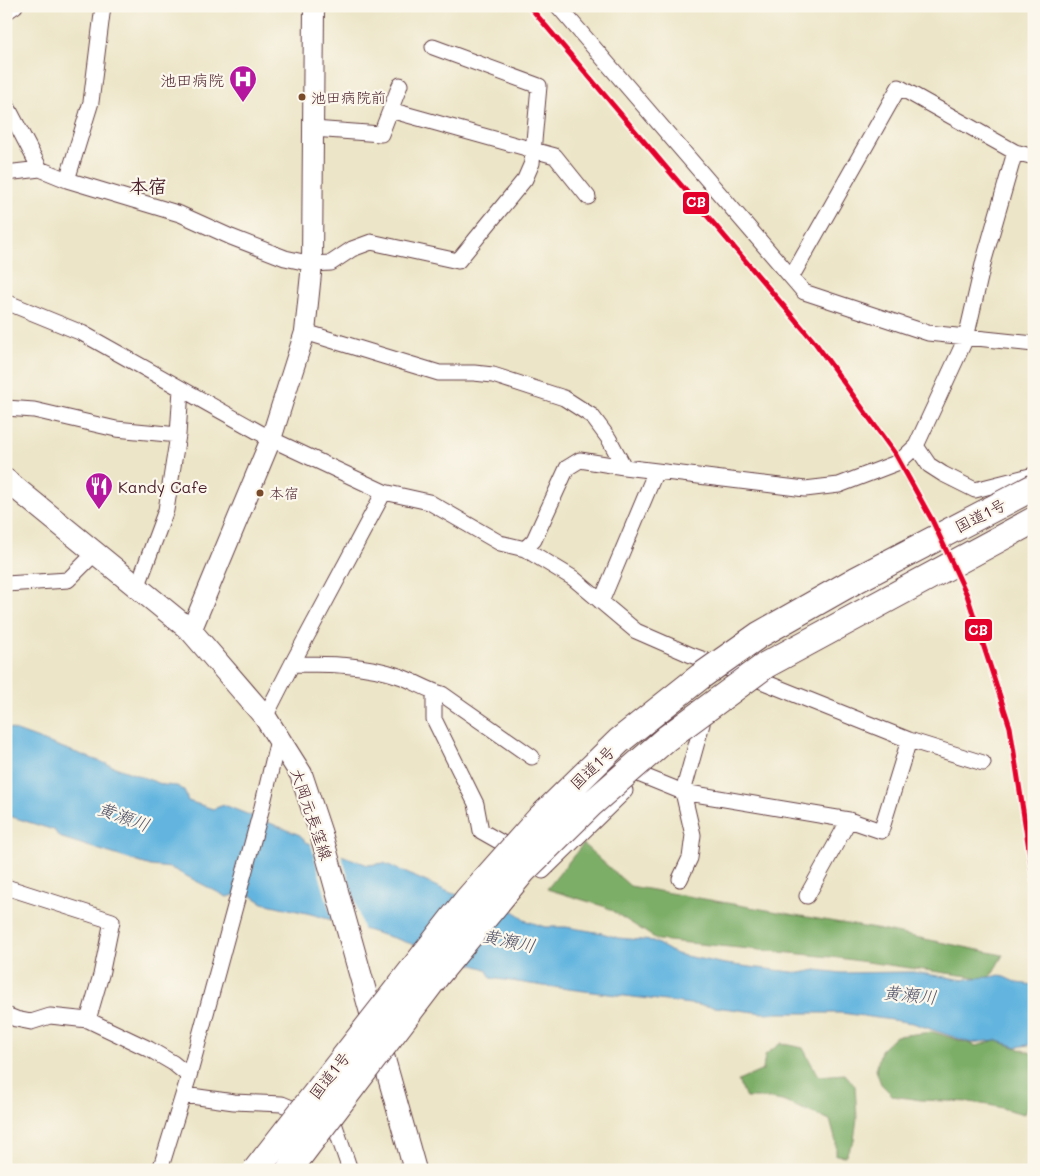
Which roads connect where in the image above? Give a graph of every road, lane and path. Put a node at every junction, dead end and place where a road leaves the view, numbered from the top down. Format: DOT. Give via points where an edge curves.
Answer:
graph roads {
  1 [pos="15,6"];
  2 [pos="103,6"];
  3 [pos="314,6"];
  4 [pos="558,6"];
  5 [pos="6,12"];
  6 [pos="433,47"];
  7 [pos="400,85"];
  8 [pos="6,104"];
  9 [pos="390,110"];
  10 [pos="313,129"];
  11 [pos="534,150"];
  12 [pos="1015,152"];
  13 [pos="1034,157"];
  14 [pos="40,169"];
  15 [pos="6,173"];
  16 [pos="67,180"];
  17 [pos="588,197"];
  18 [pos="312,264"];
  19 [pos="792,276"];
  20 [pos="6,302"];
  21 [pos="305,332"];
  22 [pos="966,338"];
  23 [pos="1034,344"];
  24 [pos="181,389"];
  25 [pos="6,408"];
  26 [pos="178,435"];
  27 [pos="271,439"];
  28 [pos="916,446"];
  29 [pos="624,467"];
  30 [pos="656,471"];
  31 [pos="1034,475"];
  32 [pos="6,480"];
  33 [pos="1034,487"];
  34 [pos="384,492"];
  35 [pos="1034,520"];
  36 [pos="1034,532"];
  37 [pos="525,549"];
  38 [pos="94,554"];
  39 [pos="6,584"];
  40 [pos="137,588"];
  41 [pos="601,602"];
  42 [pos="191,632"];
  43 [pos="292,664"];
  44 [pos="764,682"];
  45 [pos="434,692"];
  46 [pos="265,717"];
  47 [pos="702,724"];
  48 [pos="279,736"];
  49 [pos="909,740"];
  50 [pos="532,757"];
  51 [pos="983,763"];
  52 [pos="641,775"];
  53 [pos="683,792"];
  54 [pos="850,820"];
  55 [pos="680,879"];
  56 [pos="6,887"];
  57 [pos="807,896"];
  58 [pos="6,1015"];
  59 [pos="88,1020"];
  60 [pos="190,1076"];
  61 [pos="184,1095"];
  62 [pos="160,1170"];
  63 [pos="256,1170"];
  64 [pos="289,1170"];
  65 [pos="350,1170"];
  66 [pos="415,1170"];
  1 -- 5 [label="street"];
  2 -- 16 [label="street" via="91,102"];
  3 -- 10 [label="street"];
  4 -- 19 [label="street"];
  6 -- 11 [label="street" via="539,86"];
  7 -- 9 [label="street"];
  8 -- 14 [label="street"];
  9 -- 10 [label="street" via="380,134"];
  9 -- 11 [label="street"];
  10 -- 18 [label="street"];
  11 -- 17 [label="street" via="554,156"];
  11 -- 18 [label="street" via="525,179 458,262 372,242 331,262"];
  12 -- 13 [label="street"];
  12 -- 19 [label="street" via="899,87"];
  12 -- 22 [label="street"];
  14 -- 15 [label="street"];
  14 -- 16 [label="street"];
  16 -- 18 [label="street" via="180,214 285,258"];
  18 -- 21 [label="street"];
  19 -- 22 [label="street" via="804,292 928,333"];
  20 -- 24 [label="street" via="82,332"];
  21 -- 27 [label="street"];
  21 -- 29 [label="street" via="438,374 493,375 564,398 592,416"];
  22 -- 23 [label="street"];
  22 -- 28 [label="street"];
  24 -- 26 [label="street"];
  24 -- 27 [label="street"];
  25 -- 26 [label="street" via="34,410 116,429"];
  26 -- 40 [label="street" via="166,510"];
  27 -- 34 [label="street"];
  27 -- 42 [label="street"];
  28 -- 30 [label="street" via="899,462 874,472 839,485 806,489"];
  28 -- 31 [label="street" via="929,464 976,490"];
  29 -- 30 [label="street"];
  29 -- 37 [label="street" via="580,460 567,468 534,540"];
  30 -- 41 [label="street"];
  32 -- 38 [label="main road, 大岡元長窪線"];
  33 -- 63 [label="highway, 国道1号, bridge" via="758,635 619,741 539,818 467,900"];
  34 -- 37 [label="street" via="429,502 500,543"];
  34 -- 43 [label="street"];
  35 -- 64 [label="highway, 国道1号, bridge" via="766,665 667,738 597,798 523,871 444,966"];
  36 -- 44 [label="street" via="838,636"];
  37 -- 41 [label="street" via="573,578"];
  38 -- 39 [label="street" via="68,580"];
  38 -- 40 [label="main road, 大岡元長窪線"];
  40 -- 42 [label="main road, 大岡元長窪線"];
  41 -- 44 [label="street" via="636,631"];
  42 -- 46 [label="main road, 大岡元長窪線"];
  43 -- 45 [label="street" via="375,669 398,675"];
  43 -- 46 [label="street"];
  44 -- 47 [label="street"];
  44 -- 49 [label="street"];
  45 -- 50 [label="street" via="442,694"];
  45 -- 52 [label="street" via="434,719 476,804 480,831 518,852 543,872"];
  46 -- 48 [label="main road, 大岡元長窪線"];
  47 -- 52 [label="street"];
  47 -- 53 [label="street"];
  48 -- 60 [label="street"];
  48 -- 66 [label="main road, 大岡元長窪線" via="302,774 322,834"];
  49 -- 51 [label="street"];
  49 -- 54 [label="street" via="881,831"];
  52 -- 53 [label="street"];
  53 -- 54 [label="street"];
  53 -- 55 [label="street" via="694,835 690,858"];
  54 -- 57 [label="street"];
  56 -- 59 [label="street" via="112,921"];
  58 -- 59 [label="street" via="32,1022 50,1016"];
  59 -- 60 [label="street" via="173,1062"];
  60 -- 61 [label="street"];
  61 -- 62 [label="street"];
  61 -- 65 [label="street" via="282,1104 335,1126"];
}
